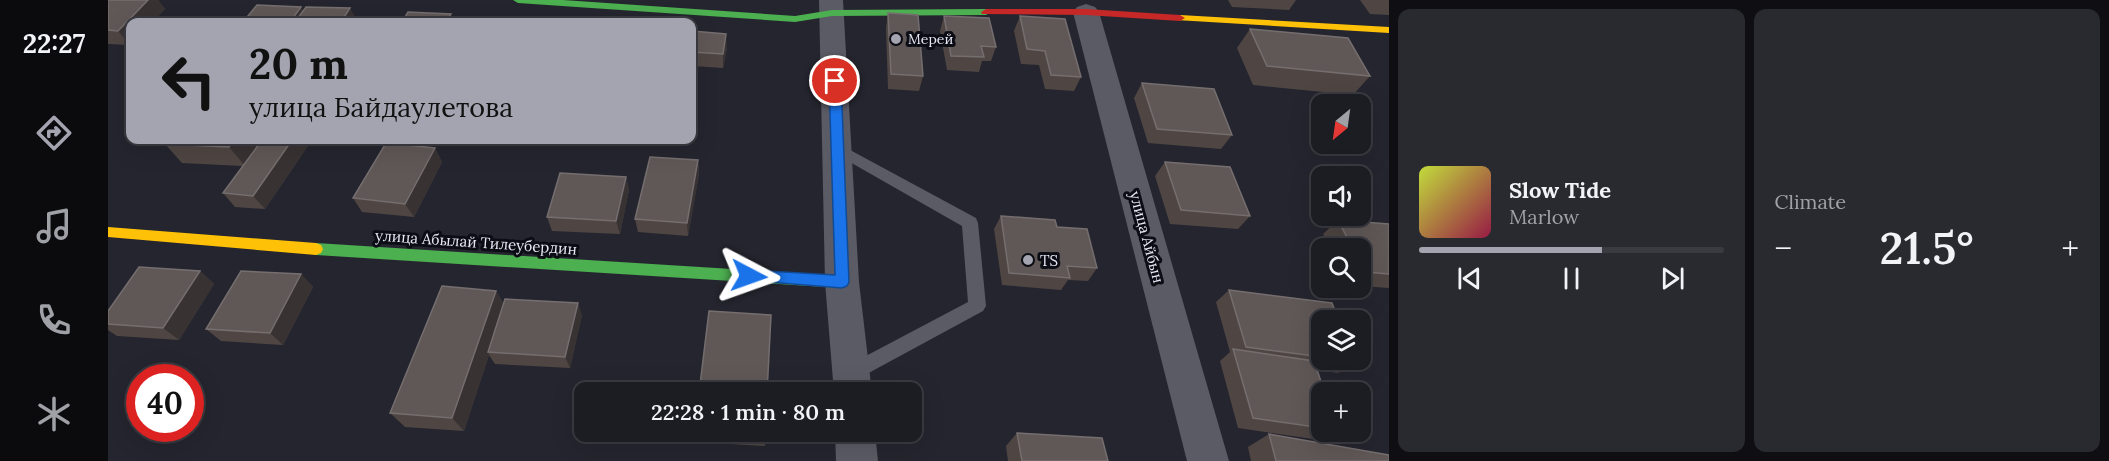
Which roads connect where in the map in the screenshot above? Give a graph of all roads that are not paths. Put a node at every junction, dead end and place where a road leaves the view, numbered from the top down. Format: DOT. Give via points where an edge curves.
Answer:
graph roads {
  1 [pos="518,0"];
  2 [pos="831,7"];
  3 [pos="1086,12"];
  4 [pos="1386,34"];
  5 [pos="839,149"];
  6 [pos="108,232"];
  7 [pos="842,282"];
  8 [pos="852,382"];
  9 [pos="854,382"];
  10 [pos="856,442"];
  11 [pos="857,461"];
  12 [pos="1208,461"];
  1 -- 2 [label="street" via="795,19"];
  2 -- 3 [label="street"];
  2 -- 5 [label="street"];
  3 -- 4 [label="street"];
  3 -- 12 [label="street, улица Айбын"];
  5 -- 7 [label="street"];
  5 -- 9 [label="lane" via="970,223 977,306"];
  6 -- 7 [label="street, улица Абылай Тилеубердин"];
  7 -- 8 [label="street"];
  10 -- 11 [label="street"];
}
